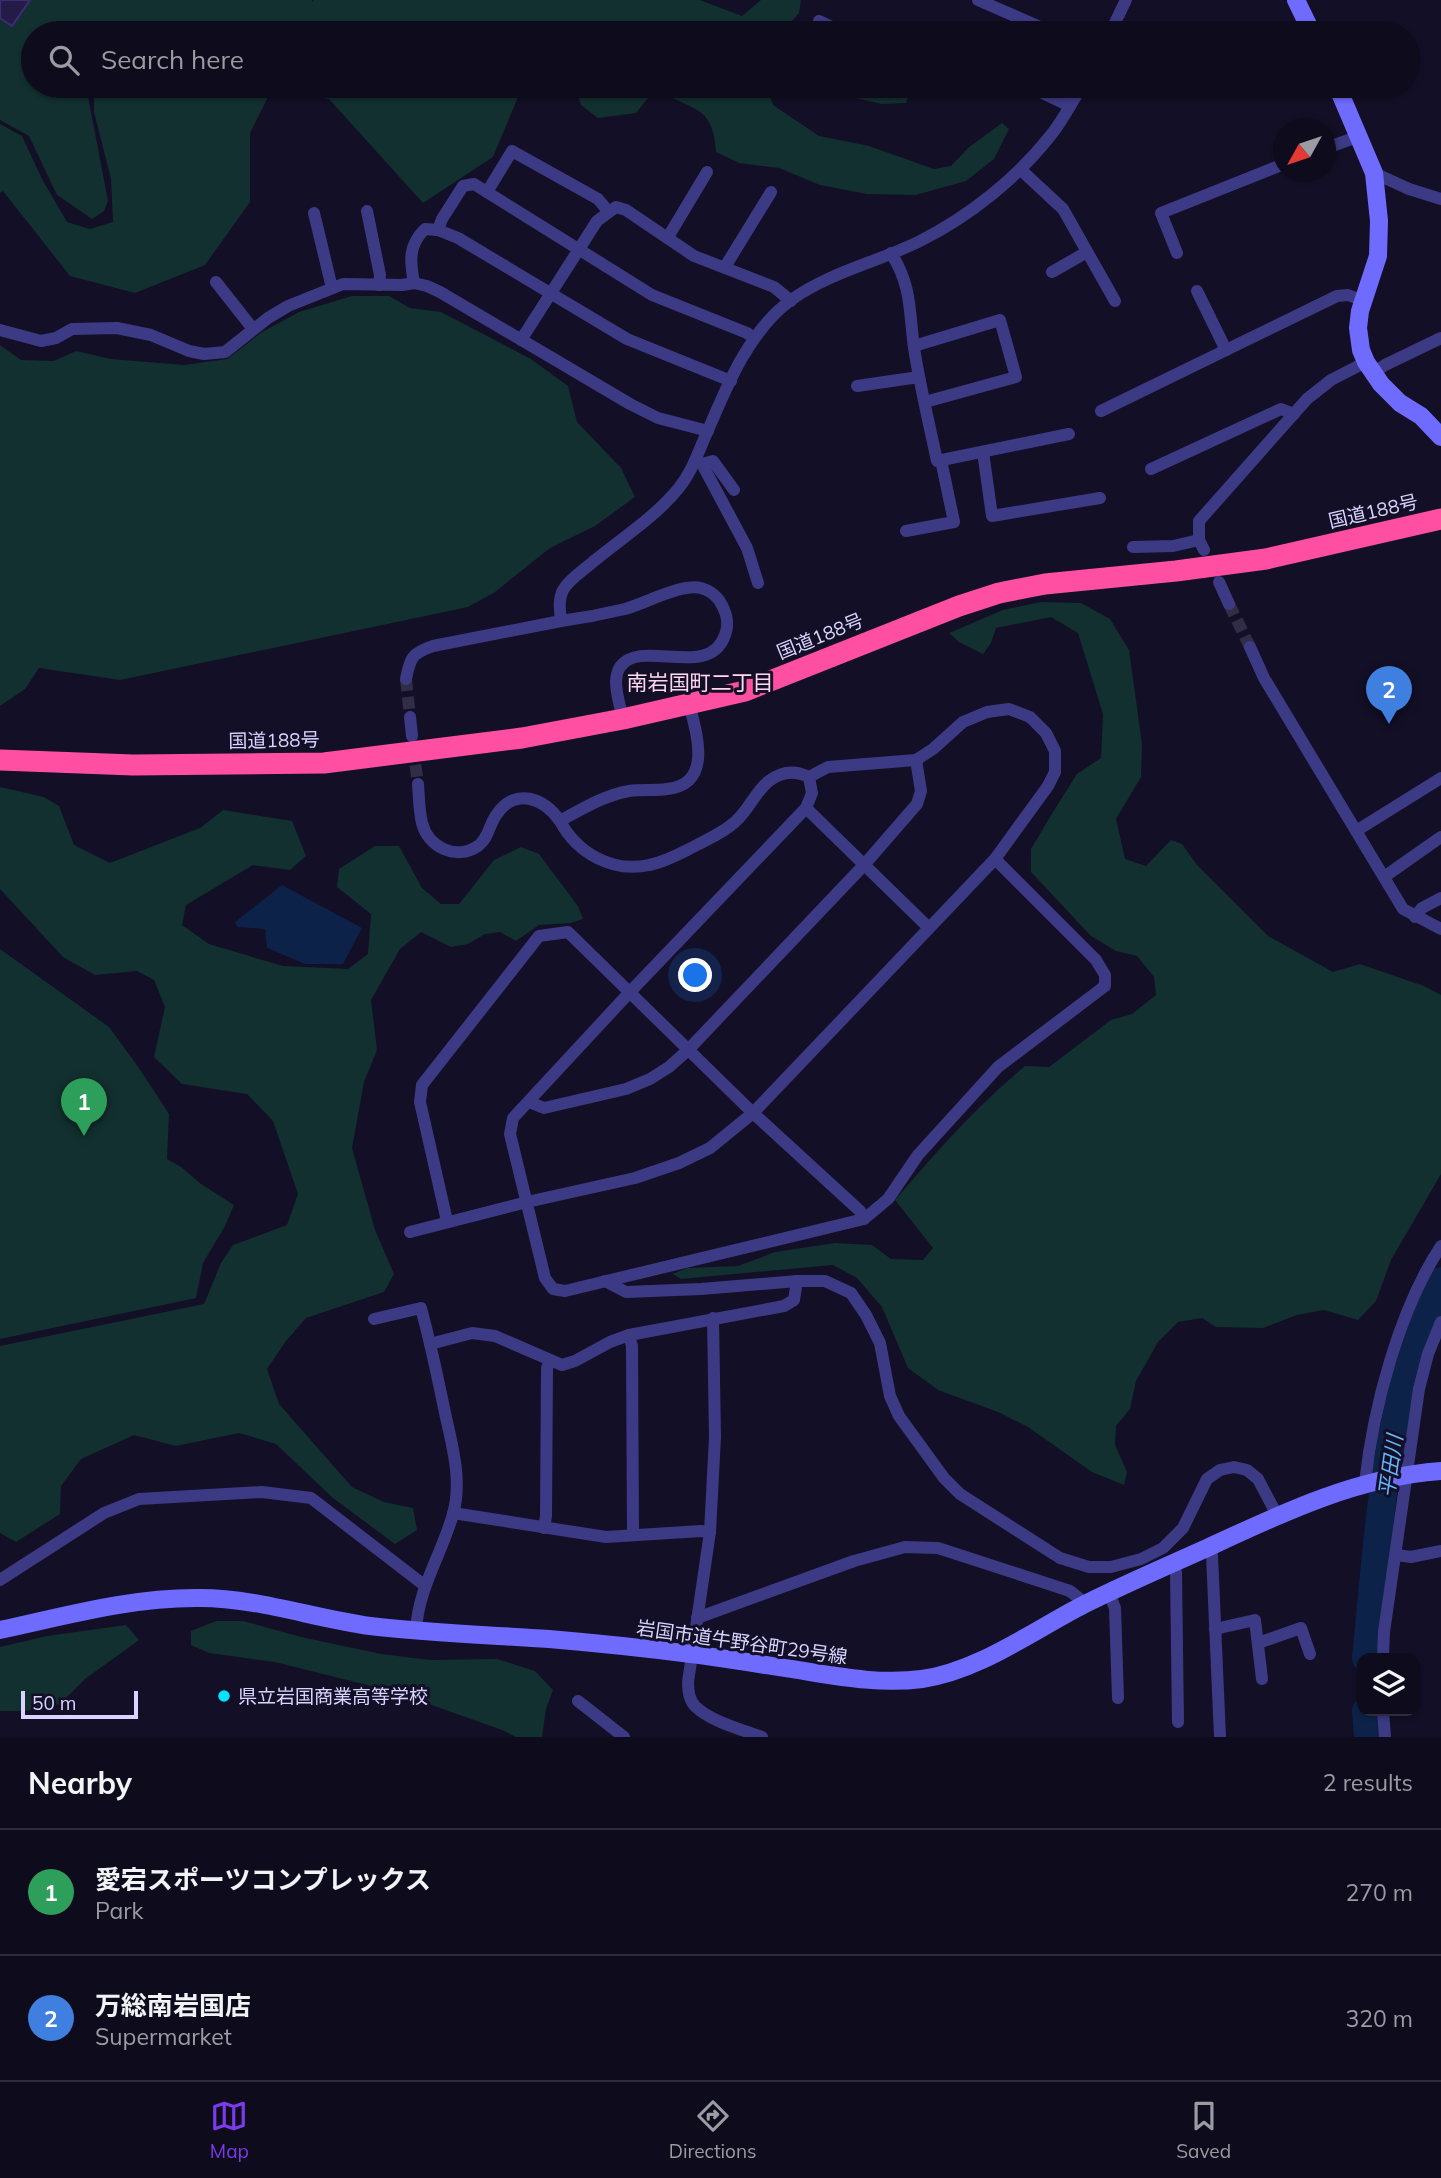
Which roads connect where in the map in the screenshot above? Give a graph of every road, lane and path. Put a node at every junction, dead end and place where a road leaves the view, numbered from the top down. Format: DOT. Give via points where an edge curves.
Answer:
graph roads {
  1 [pos="978,0"];
  2 [pos="1126,0"];
  3 [pos="1296,0"];
  4 [pos="1026,21"];
  5 [pos="1116,21"];
  6 [pos="1306,21"];
  7 [pos="1053,98"];
  8 [pos="1075,98"];
  9 [pos="1343,98"];
  10 [pos="1070,106"];
  11 [pos="1360,136"];
  12 [pos="1336,144"];
  13 [pos="1273,168"];
  14 [pos="1021,170"];
  15 [pos="707,172"];
  16 [pos="1374,173"];
  17 [pos="486,192"];
  18 [pos="771,192"];
  19 [pos="1441,199"];
  20 [pos="367,211"];
  21 [pos="608,211"];
  22 [pos="314,213"];
  23 [pos="438,230"];
  24 [pos="668,237"];
  25 [pos="578,249"];
  26 [pos="1087,252"];
  27 [pos="891,253"];
  28 [pos="1177,253"];
  29 [pos="726,268"];
  30 [pos="1052,272"];
  31 [pos="216,282"];
  32 [pos="414,283"];
  33 [pos="379,285"];
  34 [pos="332,288"];
  35 [pos="1197,291"];
  36 [pos="551,293"];
  37 [pos="791,301"];
  38 [pos="1115,301"];
  39 [pos="1364,302"];
  40 [pos="253,329"];
  41 [pos="0,330"];
  42 [pos="754,338"];
  43 [pos="1441,338"];
  44 [pos="521,340"];
  45 [pos="914,346"];
  46 [pos="1226,350"];
  47 [pos="1370,368"];
  48 [pos="919,377"];
  49 [pos="731,381"];
  50 [pos="857,386"];
  51 [pos="925,402"];
  52 [pos="1101,411"];
  53 [pos="1294,414"];
  54 [pos="708,431"];
  55 [pos="1069,434"];
  56 [pos="1441,437"];
  57 [pos="983,452"];
  58 [pos="941,460"];
  59 [pos="699,462"];
  60 [pos="1151,469"];
  61 [pos="734,490"];
  62 [pos="1100,498"];
  63 [pos="1441,519"];
  64 [pos="906,531"];
  65 [pos="1133,547"];
  66 [pos="1219,582"];
  67 [pos="758,583"];
  68 [pos="1229,604"];
  69 [pos="562,621"];
  70 [pos="1250,647"];
  71 [pos="406,679"];
  72 [pos="689,705"];
  73 [pos="410,717"];
  74 [pos="623,719"];
  75 [pos="412,736"];
  76 [pos="0,760"];
  77 [pos="916,760"];
  78 [pos="809,777"];
  79 [pos="1441,778"];
  80 [pos="418,785"];
  81 [pos="806,808"];
  82 [pos="560,821"];
  83 [pos="1356,831"];
  84 [pos="1441,837"];
  85 [pos="995,859"];
  86 [pos="864,865"];
  87 [pos="1384,877"];
  88 [pos="1441,898"];
  89 [pos="1415,917"];
  90 [pos="929,928"];
  91 [pos="1441,929"];
  92 [pos="629,993"];
  93 [pos="688,1050"];
  94 [pos="528,1102"];
  95 [pos="753,1113"];
  96 [pos="527,1202"];
  97 [pos="864,1219"];
  98 [pos="447,1222"];
  99 [pos="410,1232"];
  100 [pos="1441,1247"];
  101 [pos="605,1281"];
  102 [pos="797,1281"];
  103 [pos="713,1318"];
  104 [pos="374,1320"];
  105 [pos="1441,1322"];
  106 [pos="629,1335"];
  107 [pos="430,1344"];
  108 [pos="550,1361"];
  109 [pos="1441,1471"];
  110 [pos="1404,1475"];
  111 [pos="1367,1483"];
  112 [pos="453,1513"];
  113 [pos="1277,1515"];
  114 [pos="544,1528"];
  115 [pos="710,1532"];
  116 [pos="633,1534"];
  117 [pos="1209,1547"];
  118 [pos="1441,1552"];
  119 [pos="1397,1556"];
  120 [pos="1173,1564"];
  121 [pos="0,1580"];
  122 [pos="424,1585"];
  123 [pos="1109,1593"];
  124 [pos="1086,1604"];
  125 [pos="697,1618"];
  126 [pos="1215,1629"];
  127 [pos="0,1630"];
  128 [pos="416,1631"];
  129 [pos="1258,1643"];
  130 [pos="1383,1653"];
  131 [pos="691,1654"];
  132 [pos="1310,1654"];
  133 [pos="1262,1679"];
  134 [pos="1118,1698"];
  135 [pos="578,1701"];
  136 [pos="1383,1716"];
  137 [pos="1178,1722"];
  138 [pos="624,1737"];
  139 [pos="761,1737"];
  140 [pos="1220,1737"];
  141 [pos="1385,1737"];
  1 -- 4 [label="street"];
  2 -- 5 [label="street"];
  3 -- 6 [label="street"];
  7 -- 10 [label="street"];
  8 -- 10 [label="street"];
  9 -- 11 [label="street"];
  10 -- 14 [label="street"];
  11 -- 12 [label="street"];
  11 -- 16 [label="street"];
  13 -- 28 [label="street" via="1161,213"];
  14 -- 26 [label="street" via="1063,209"];
  14 -- 27 [label="street" via="953,221"];
  15 -- 24 [label="street"];
  16 -- 19 [label="street"];
  16 -- 39 [label="street" via="1378,256"];
  17 -- 21 [label="street" via="512,151 598,199"];
  17 -- 23 [label="street" via="474,184 463,186"];
  17 -- 25 [label="street"];
  18 -- 29 [label="street"];
  20 -- 33 [label="street"];
  21 -- 24 [label="street" via="626,210"];
  21 -- 25 [label="street"];
  22 -- 34 [label="street"];
  23 -- 32 [label="street" via="425,229 411,249"];
  23 -- 36 [label="street"];
  24 -- 29 [label="street" via="694,256"];
  25 -- 36 [label="street"];
  25 -- 42 [label="street" via="652,295"];
  26 -- 30 [label="street"];
  26 -- 38 [label="street"];
  27 -- 37 [label="street" via="836,275"];
  27 -- 45 [label="street" via="911,300"];
  29 -- 37 [label="street" via="774,287"];
  31 -- 40 [label="street"];
  32 -- 33 [label="street"];
  32 -- 44 [label="street" via="440,292"];
  33 -- 34 [label="street"];
  34 -- 40 [label="street" via="288,306"];
  35 -- 46 [label="street"];
  36 -- 44 [label="street"];
  36 -- 49 [label="street" via="626,339"];
  37 -- 42 [label="street"];
  39 -- 46 [label="street" via="1337,296"];
  39 -- 47 [label="street" via="1358,328"];
  40 -- 41 [label="street" via="225,352 204,354 117,328 72,329 40,341"];
  42 -- 49 [label="street"];
  43 -- 47 [label="street"];
  44 -- 54 [label="street" via="629,404 658,418"];
  45 -- 48 [label="street"];
  45 -- 51 [label="street" via="1000,320 1016,377"];
  46 -- 52 [label="street"];
  47 -- 53 [label="street" via="1331,380"];
  47 -- 56 [label="street" via="1381,384"];
  48 -- 50 [label="street"];
  48 -- 51 [label="street"];
  49 -- 54 [label="street"];
  51 -- 58 [label="street" via="937,461"];
  53 -- 60 [label="street" via="1281,409"];
  53 -- 65 [label="street" via="1199,522 1202,545"];
  54 -- 59 [label="street"];
  55 -- 57 [label="street"];
  57 -- 58 [label="street"];
  57 -- 62 [label="street" via="992,516"];
  58 -- 64 [label="street" via="954,522"];
  59 -- 61 [label="street" via="713,461"];
  59 -- 67 [label="street" via="747,548"];
  59 -- 69 [label="street" via="672,496 575,577 559,603"];
  63 -- 72 [label="highway, 国道188号" via="1266,559 999,593 745,691"];
  66 -- 68 [label="street"];
  69 -- 71 [label="street" via="433,646 417,652"];
  69 -- 74 [label="street" via="701,588 716,596 726,612 727,627 718,648 694,658 639,656 619,668 616,677"];
  70 -- 83 [label="street"];
  72 -- 74 [label="highway, 国道188号"];
  72 -- 82 [label="street" via="700,759 683,785 609,796"];
  73 -- 75 [label="street"];
  74 -- 76 [label="highway, 国道188号" via="522,738 324,762 133,765"];
  77 -- 78 [label="street" via="828,767"];
  77 -- 85 [label="street" via="963,722 987,712 1009,709 1030,717 1046,733 1055,751 1055,772"];
  77 -- 86 [label="street" via="921,791 917,804"];
  78 -- 81 [label="street" via="812,793"];
  78 -- 82 [label="street" via="797,771 769,781 736,822 719,834 648,866 606,863 576,843"];
  79 -- 83 [label="street"];
  80 -- 82 [label="street" via="427,835 452,853 479,846 497,813 512,800 541,801"];
  81 -- 86 [label="street"];
  81 -- 92 [label="street"];
  83 -- 87 [label="street"];
  84 -- 87 [label="street"];
  85 -- 90 [label="street"];
  85 -- 97 [label="street" via="1096,960 1105,975 1105,986 998,1067 918,1155 888,1199"];
  86 -- 90 [label="street"];
  86 -- 93 [label="street"];
  87 -- 89 [label="street" via="1403,909"];
  88 -- 89 [label="street"];
  89 -- 91 [label="street"];
  90 -- 95 [label="street"];
  92 -- 93 [label="street"];
  92 -- 94 [label="street"];
  92 -- 98 [label="street" via="568,932 539,936 422,1085 420,1102"];
  93 -- 94 [label="street" via="650,1079 626,1089 544,1108"];
  93 -- 95 [label="street"];
  94 -- 96 [label="street" via="513,1118 510,1134"];
  95 -- 96 [label="street" via="710,1148 679,1163 635,1178"];
  95 -- 97 [label="street"];
  96 -- 98 [label="street"];
  96 -- 101 [label="street" via="545,1278 553,1289 565,1291"];
  97 -- 101 [label="street"];
  98 -- 99 [label="street"];
  100 -- 111 [label="street" via="1399,1335 1369,1454"];
  101 -- 102 [label="street" via="626,1292"];
  102 -- 103 [label="street" via="794,1300 784,1306"];
  102 -- 113 [label="street" via="825,1281 851,1293 880,1343 890,1396 899,1416 944,1478 960,1494 1060,1558 1089,1567 1111,1567 1152,1554 1184,1528 1207,1479 1234,1467 1258,1479"];
  103 -- 106 [label="street"];
  103 -- 115 [label="street" via="715,1437"];
  104 -- 107 [label="street" via="421,1308"];
  105 -- 110 [label="street" via="1419,1389"];
  106 -- 108 [label="street" via="575,1361 562,1365"];
  106 -- 116 [label="street"];
  107 -- 108 [label="street" via="472,1334 495,1336"];
  107 -- 112 [label="street" via="456,1463"];
  108 -- 114 [label="street"];
  109 -- 110 [label="street, 岩国市道牛野谷町29号線"];
  110 -- 111 [label="street, 岩国市道牛野谷町29号線"];
  110 -- 119 [label="street"];
  111 -- 113 [label="street, 岩国市道牛野谷町29号線"];
  112 -- 114 [label="street"];
  112 -- 122 [label="street"];
  113 -- 117 [label="street, 岩国市道牛野谷町29号線"];
  114 -- 116 [label="street" via="606,1537"];
  115 -- 116 [label="street"];
  115 -- 125 [label="street"];
  117 -- 120 [label="street, 岩国市道牛野谷町29号線"];
  117 -- 126 [label="street"];
  118 -- 119 [label="street"];
  119 -- 130 [label="street"];
  120 -- 123 [label="street, 岩国市道牛野谷町29号線"];
  120 -- 137 [label="street"];
  121 -- 122 [label="street" via="104,1513 139,1499 262,1492 311,1498"];
  122 -- 128 [label="street"];
  123 -- 124 [label="street, 岩国市道牛野谷町29号線"];
  123 -- 134 [label="street" via="1115,1608"];
  124 -- 125 [label="street" via="1070,1591 938,1548 905,1547"];
  124 -- 131 [label="street, 岩国市道牛野谷町29号線" via="979,1660 924,1679 852,1678"];
  125 -- 131 [label="street"];
  126 -- 129 [label="street" via="1255,1620"];
  126 -- 140 [label="street"];
  127 -- 128 [label="street, 岩国市道牛野谷町29号線" via="141,1601 199,1598 246,1601"];
  128 -- 131 [label="street, 岩国市道牛野谷町29号線"];
  129 -- 132 [label="street" via="1301,1628"];
  129 -- 133 [label="street"];
  131 -- 139 [label="street" via="688,1682 695,1707"];
  135 -- 138 [label="street"];
  136 -- 141 [label="street"];
}
